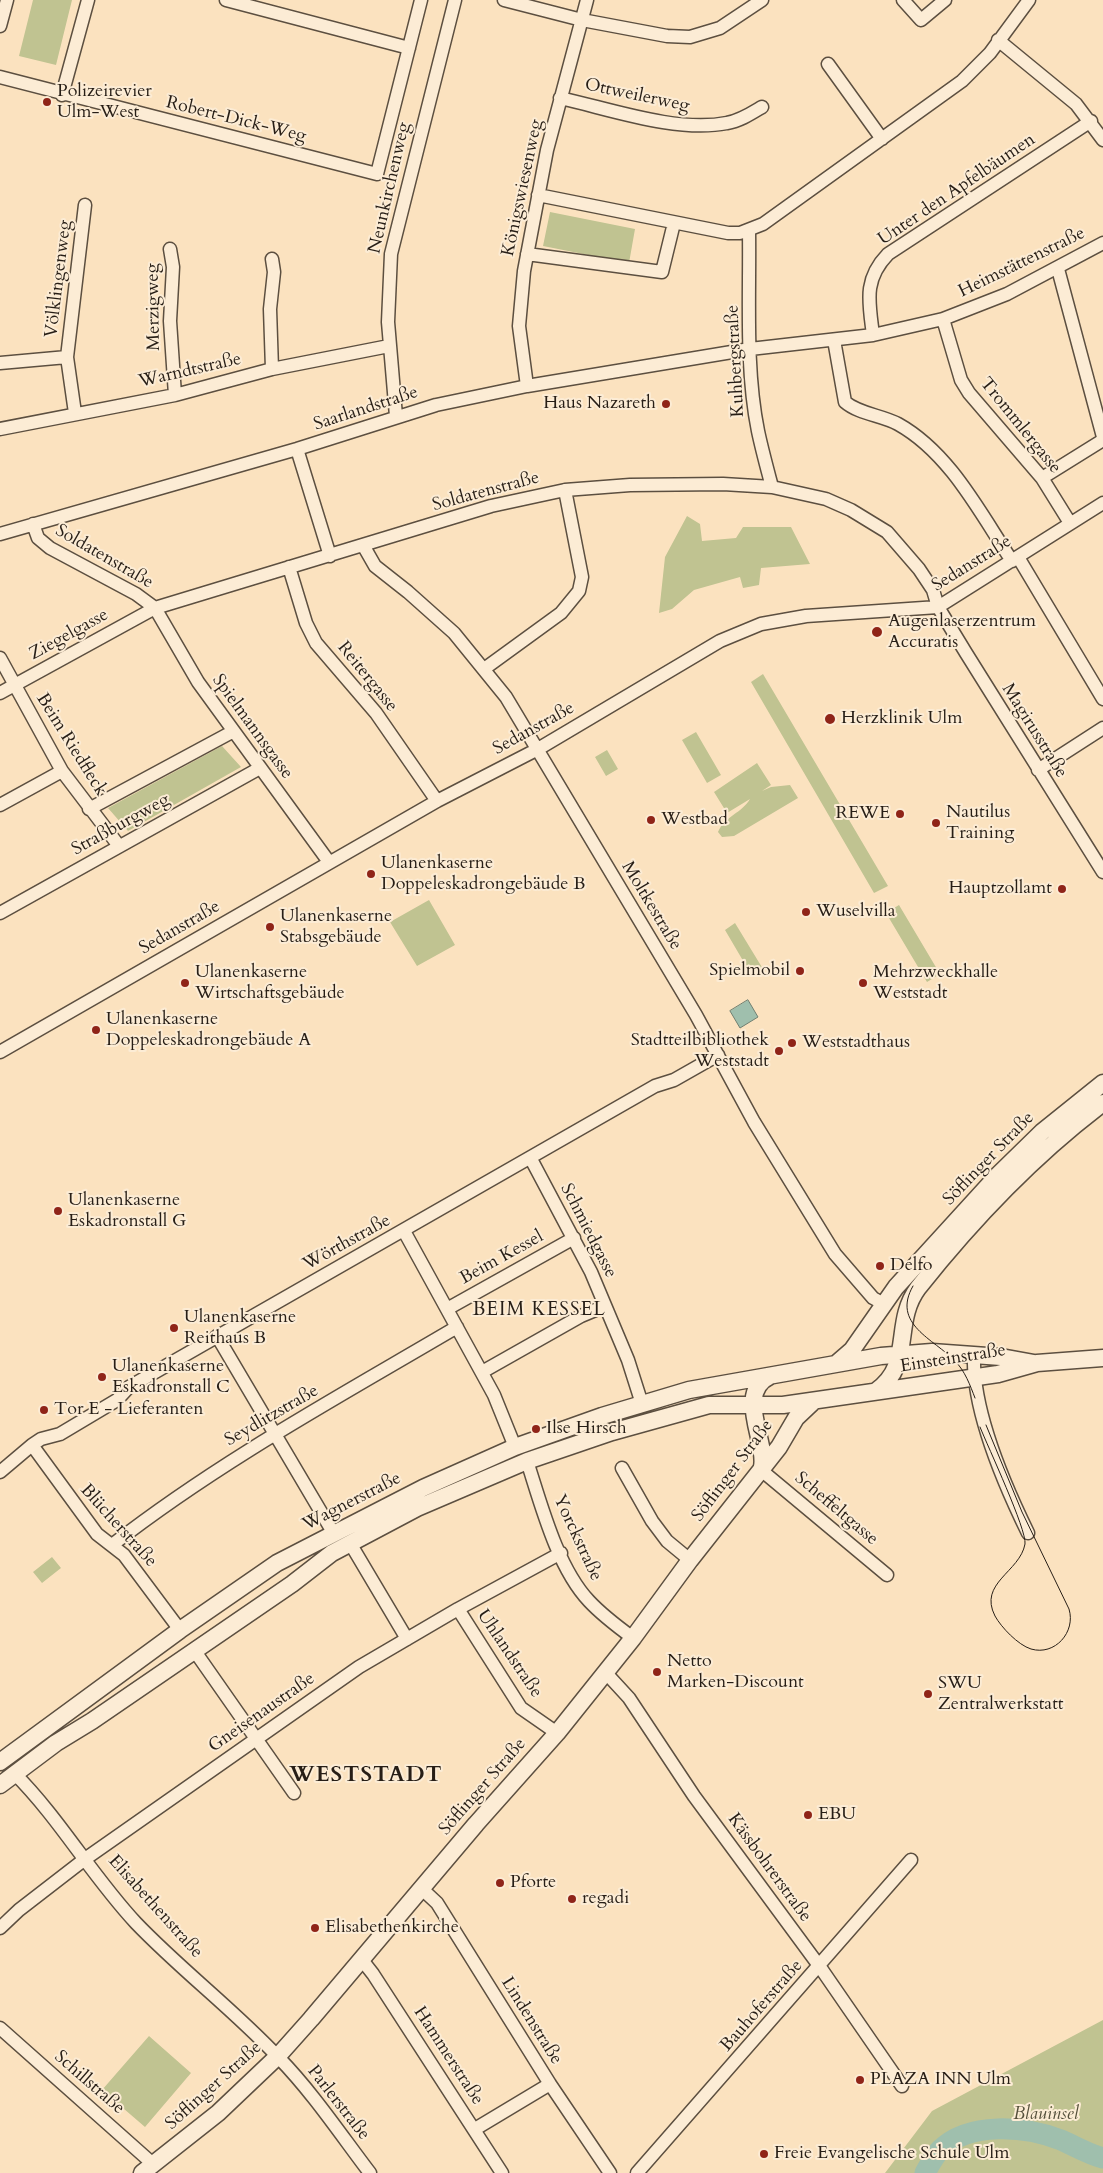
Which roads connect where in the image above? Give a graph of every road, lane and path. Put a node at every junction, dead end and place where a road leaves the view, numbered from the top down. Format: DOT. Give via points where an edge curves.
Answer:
graph roads {
  1 [pos="7,0"];
  2 [pos="88,0"];
  3 [pos="226,0"];
  4 [pos="421,0"];
  5 [pos="455,0"];
  6 [pos="504,0"];
  7 [pos="587,0"];
  8 [pos="762,0"];
  9 [pos="903,0"];
  10 [pos="945,0"];
  11 [pos="1030,0"];
  12 [pos="582,20"];
  13 [pos="0,26"];
  14 [pos="998,40"];
  15 [pos="409,48"];
  16 [pos="828,64"];
  17 [pos="0,77"];
  18 [pos="62,94"];
  19 [pos="560,98"];
  20 [pos="762,107"];
  21 [pos="1091,121"];
  22 [pos="882,139"];
  23 [pos="1103,140"];
  24 [pos="538,195"];
  25 [pos="85,205"];
  26 [pos="674,223"];
  27 [pos="749,231"];
  28 [pos="1103,243"];
  29 [pos="170,249"];
  30 [pos="526,254"];
  31 [pos="272,259"];
  32 [pos="1058,269"];
  33 [pos="942,319"];
  34 [pos="873,335"];
  35 [pos="834,340"];
  36 [pos="389,346"];
  37 [pos="750,349"];
  38 [pos="67,357"];
  39 [pos="0,363"];
  40 [pos="272,370"];
  41 [pos="527,386"];
  42 [pos="174,395"];
  43 [pos="75,413"];
  44 [pos="396,416"];
  45 [pos="0,429"];
  46 [pos="1103,438"];
  47 [pos="297,449"];
  48 [pos="1042,478"];
  49 [pos="772,487"];
  50 [pos="566,490"];
  51 [pos="1103,503"];
  52 [pos="1070,523"];
  53 [pos="33,524"];
  54 [pos="0,534"];
  55 [pos="364,545"];
  56 [pos="330,556"];
  57 [pos="1015,559"];
  58 [pos="289,567"];
  59 [pos="938,607"];
  60 [pos="155,608"];
  61 [pos="0,658"];
  62 [pos="484,669"];
  63 [pos="14,685"];
  64 [pos="0,693"];
  65 [pos="1103,699"];
  66 [pos="1103,728"];
  67 [pos="232,732"];
  68 [pos="538,749"];
  69 [pos="260,768"];
  70 [pos="62,770"];
  71 [pos="1038,770"];
  72 [pos="436,801"];
  73 [pos="0,805"];
  74 [pos="89,809"];
  75 [pos="119,846"];
  76 [pos="329,862"];
  77 [pos="1103,872"];
  78 [pos="0,913"];
  79 [pos="0,1052"];
  80 [pos="718,1055"];
  81 [pos="1103,1082"];
  82 [pos="1103,1103"];
  83 [pos="531,1159"];
  84 [pos="404,1231"];
  85 [pos="574,1238"];
  86 [pos="884,1304"];
  87 [pos="605,1306"];
  88 [pos="447,1309"];
  89 [pos="903,1324"];
  90 [pos="457,1328"];
  91 [pos="217,1336"];
  92 [pos="901,1353"];
  93 [pos="974,1355"];
  94 [pos="1103,1358"];
  95 [pos="1037,1363"];
  96 [pos="835,1364"];
  97 [pos="482,1372"];
  98 [pos="770,1376"];
  99 [pos="975,1377"];
  100 [pos="876,1391"];
  101 [pos="820,1399"];
  102 [pos="642,1404"];
  103 [pos="754,1405"];
  104 [pos="276,1434"];
  105 [pos="32,1445"];
  106 [pos="515,1447"];
  107 [pos="527,1461"];
  108 [pos="622,1468"];
  109 [pos="761,1470"];
  110 [pos="0,1472"];
  111 [pos="1028,1533"];
  112 [pos="334,1534"];
  113 [pos="350,1543"];
  114 [pos="112,1545"];
  115 [pos="561,1553"];
  116 [pos="690,1560"];
  117 [pos="887,1575"];
  118 [pos="458,1609"];
  119 [pos="180,1630"];
  120 [pos="633,1638"];
  121 [pos="408,1639"];
  122 [pos="194,1650"];
  123 [pos="606,1673"];
  124 [pos="557,1733"];
  125 [pos="256,1739"];
  126 [pos="0,1762"];
  127 [pos="14,1774"];
  128 [pos="0,1785"];
  129 [pos="294,1792"];
  130 [pos="85,1859"];
  131 [pos="911,1860"];
  132 [pos="422,1889"];
  133 [pos="0,1928"];
  134 [pos="362,1960"];
  135 [pos="820,1967"];
  136 [pos="0,2028"];
  137 [pos="278,2056"];
  138 [pos="550,2084"];
  139 [pos="902,2086"];
  140 [pos="475,2129"];
  141 [pos="154,2167"];
  142 [pos="370,2173"];
  143 [pos="502,2173"];
  144 [pos="610,2173"];
  145 [pos="637,2173"];
  1 -- 13 [label="street"];
  2 -- 18 [label="street"];
  3 -- 15 [label="street"];
  4 -- 15 [label="street"];
  5 -- 36 [label="street, Neunkirchenweg" via="394,232 389,276"];
  6 -- 12 [label="street"];
  7 -- 12 [label="street, Königswiesenweg"];
  8 -- 12 [label="street" via="720,28 690,37"];
  9 -- 10 [label="street" via="920,20"];
  11 -- 14 [label="street"];
  12 -- 19 [label="street, Königswiesenweg"];
  14 -- 21 [label="street" via="1070,99"];
  14 -- 22 [label="street" via="967,76"];
  15 -- 18 [label="street, Robert-Dick-Weg" via="377,174"];
  16 -- 22 [label="street"];
  17 -- 18 [label="street, Robert-Dick-Weg"];
  19 -- 20 [label="street, Ottweilerweg" via="677,125 729,123"];
  19 -- 24 [label="street, Königswiesenweg"];
  21 -- 23 [label="street"];
  21 -- 34 [label="street, Unter den Apfelbäumen" via="888,254 878,265 870,287"];
  22 -- 27 [label="street"];
  24 -- 26 [label="street"];
  24 -- 30 [label="street, Königswiesenweg"];
  25 -- 38 [label="street, Völklingenweg"];
  26 -- 27 [label="street" via="728,233"];
  26 -- 30 [label="street" via="662,272"];
  27 -- 37 [label="street, Kuhbergstraße"];
  28 -- 32 [label="street, Heimstättenstraße"];
  29 -- 42 [label="street, Merzigweg" via="173,267 170,321"];
  30 -- 41 [label="street, Königswiesenweg" via="519,326"];
  31 -- 40 [label="street"];
  32 -- 33 [label="street, Heimstättenstraße" via="1007,294"];
  32 -- 46 [label="street"];
  33 -- 34 [label="street, Heimstättenstraße"];
  33 -- 48 [label="street, Trommlergasse" via="961,380 977,404"];
  34 -- 35 [label="street, Heimstättenstraße"];
  35 -- 37 [label="street, Heimstättenstraße"];
  35 -- 57 [label="street" via="845,402 852,408 898,424 939,458"];
  36 -- 40 [label="street, Warndtstraße"];
  36 -- 44 [label="street, Neunkirchenweg"];
  37 -- 41 [label="street, Saarlandstraße"];
  37 -- 49 [label="street, Kuhbergstraße" via="757,430"];
  38 -- 39 [label="street, Völklingenweg"];
  38 -- 43 [label="street, Völklingenweg"];
  40 -- 42 [label="street, Warndtstraße"];
  41 -- 44 [label="street, Saarlandstraße"];
  42 -- 43 [label="street, Warndtstraße"];
  43 -- 45 [label="street, Warndtstraße"];
  44 -- 47 [label="street, Saarlandstraße"];
  46 -- 48 [label="street"];
  47 -- 53 [label="street, Saarlandstraße"];
  47 -- 56 [label="street"];
  48 -- 52 [label="street, Trommlergasse"];
  49 -- 50 [label="street, Soldatenstraße" via="634,485"];
  49 -- 59 [label="street, Soldatenstraße" via="826,499 887,532 919,569 933,590"];
  50 -- 55 [label="street, Soldatenstraße" via="491,506"];
  50 -- 62 [label="street" via="582,577 579,592 561,613"];
  51 -- 52 [label="street, Sedanstraße"];
  52 -- 57 [label="street, Sedanstraße"];
  53 -- 54 [label="street, Saarlandstraße"];
  53 -- 60 [label="street, Soldatenstraße" via="38,538 50,548 136,594"];
  55 -- 56 [label="street, Soldatenstraße"];
  55 -- 62 [label="street, Moltkestraße" via="374,566 454,634"];
  56 -- 58 [label="street, Soldatenstraße"];
  57 -- 59 [label="street, Sedanstraße"];
  57 -- 65 [label="street"];
  58 -- 60 [label="street, Soldatenstraße"];
  58 -- 72 [label="street, Reitergasse" via="316,644 376,713"];
  59 -- 68 [label="street, Sedanstraße" via="806,616 761,624 704,649"];
  59 -- 71 [label="street, Magirusstraße"];
  60 -- 63 [label="street, Ziegelgasse"];
  60 -- 67 [label="street, Spielmannsgasse" via="198,682"];
  61 -- 63 [label="street, Beim Riedfleck"];
  62 -- 68 [label="street, Moltkestraße" via="506,697"];
  63 -- 64 [label="street, Ziegelgasse"];
  63 -- 70 [label="street, Beim Riedfleck"];
  66 -- 71 [label="street"];
  67 -- 69 [label="street, Spielmannsgasse"];
  67 -- 74 [label="street, Straßburgweg"];
  68 -- 72 [label="street, Sedanstraße"];
  68 -- 80 [label="street, Moltkestraße"];
  69 -- 75 [label="street, Straßburgweg"];
  69 -- 76 [label="street, Spielmannsgasse"];
  70 -- 73 [label="street"];
  70 -- 74 [label="street, Beim Riedfleck"];
  71 -- 77 [label="street, Magirusstraße"];
  72 -- 76 [label="street, Sedanstraße"];
  74 -- 75 [label="street, Beim Riedfleck"];
  75 -- 78 [label="street, Straßburgweg"];
  76 -- 79 [label="street, Sedanstraße"];
  80 -- 83 [label="street, Wörthstraße" via="674,1080 655,1086"];
  80 -- 86 [label="street, Moltkestraße" via="754,1122 835,1254 873,1298"];
  81 -- 86 [label="street, Söflinger Straße" via="1007,1166 911,1269"];
  82 -- 89 [label="street, Söflinger Straße" via="1029,1166 947,1255 912,1296"];
  83 -- 84 [label="street, Wörthstraße"];
  83 -- 85 [label="street, Schmiedgasse"];
  84 -- 88 [label="street"];
  84 -- 91 [label="street, Wörthstraße"];
  85 -- 87 [label="street, Schmiedgasse"];
  85 -- 88 [label="street, Beim Kessel"];
  86 -- 89 [label="street" via="897,1311"];
  86 -- 96 [label="street, Söflinger Straße" via="850,1354"];
  87 -- 97 [label="street" via="581,1316"];
  87 -- 102 [label="street, Schmiedgasse"];
  88 -- 90 [label="street"];
  89 -- 92 [label="street, Söflinger Straße"];
  90 -- 97 [label="street"];
  90 -- 104 [label="street, Seydlitzstraße"];
  91 -- 104 [label="street"];
  91 -- 105 [label="street, Wörthstraße" via="129,1387 117,1400 60,1434"];
  92 -- 93 [label="street, Einsteinstraße"];
  92 -- 96 [label="street, Einsteinstraße"];
  92 -- 100 [label="street, Söflinger Straße" via="892,1376"];
  93 -- 95 [label="street, Einsteinstraße"];
  93 -- 99 [label="street"];
  94 -- 95 [label="street, Einsteinstraße"];
  95 -- 99 [label="street, Einsteinstraße"];
  96 -- 98 [label="street, Wagnerstraße"];
  97 -- 106 [label="street" via="503,1413"];
  98 -- 102 [label="street, Wagnerstraße" via="696,1388"];
  98 -- 103 [label="street" via="757,1386"];
  99 -- 100 [label="street, Einsteinstraße"];
  99 -- 111 [label="street" via="990,1442"];
  100 -- 101 [label="street, Einsteinstraße"];
  101 -- 103 [label="street, Wagnerstraße" via="783,1405"];
  101 -- 109 [label="street, Söflinger Straße" via="801,1412"];
  102 -- 106 [label="street, Wagnerstraße"];
  103 -- 107 [label="street, Wagnerstraße" via="715,1404 687,1410"];
  103 -- 109 [label="street" via="763,1460"];
  104 -- 112 [label="street"];
  104 -- 114 [label="street, Seydlitzstraße" via="223,1465"];
  105 -- 110 [label="street, Wörthstraße"];
  105 -- 114 [label="street, Blücherstraße" via="97,1534"];
  106 -- 112 [label="street, Wagnerstraße" via="422,1488"];
  107 -- 113 [label="street, Wagnerstraße" via="451,1492"];
  107 -- 115 [label="street, Yorckstraße"];
  108 -- 116 [label="street" via="652,1521 667,1541"];
  109 -- 116 [label="street, Söflinger Straße"];
  109 -- 117 [label="street, Scheffeltgasse"];
  112 -- 119 [label="street, Wagnerstraße" via="277,1563"];
  113 -- 121 [label="street"];
  113 -- 122 [label="street, Wagnerstraße"];
  114 -- 119 [label="street, Blücherstraße" via="135,1568"];
  115 -- 118 [label="street, Gneisenaustraße"];
  115 -- 120 [label="street, Yorckstraße" via="588,1601"];
  116 -- 120 [label="street, Söflinger Straße"];
  118 -- 121 [label="street, Gneisenaustraße"];
  118 -- 124 [label="street, Uhlandstraße" via="521,1708"];
  119 -- 122 [label="street"];
  119 -- 126 [label="street, Wagnerstraße"];
  120 -- 123 [label="street, Söflinger Straße"];
  121 -- 125 [label="street, Gneisenaustraße" via="359,1667"];
  122 -- 125 [label="street"];
  122 -- 127 [label="street, Wagnerstraße"];
  123 -- 124 [label="street, Söflinger Straße"];
  123 -- 135 [label="street, Kässbohrerstraße" via="629,1698 694,1796"];
  124 -- 132 [label="street, Söflinger Straße"];
  125 -- 129 [label="street"];
  125 -- 130 [label="street, Gneisenaustraße"];
  126 -- 127 [label="street"];
  127 -- 128 [label="street, Wagnerstraße"];
  127 -- 130 [label="street, Elisabethenstraße"];
  130 -- 133 [label="street, Gneisenaustraße"];
  130 -- 137 [label="street, Elisabethenstraße" via="136,1922 179,1966"];
  131 -- 135 [label="street, Bauhoferstraße"];
  132 -- 134 [label="street, Söflinger Straße"];
  132 -- 138 [label="street, Lindenstraße" via="437,1903"];
  134 -- 137 [label="street, Söflinger Straße"];
  134 -- 140 [label="street, Hammerstraße"];
  135 -- 139 [label="street, Kässbohrerstraße"];
  135 -- 145 [label="street, Bauhoferstraße"];
  136 -- 141 [label="street, Schillstraße"];
  137 -- 141 [label="street, Söflinger Straße"];
  137 -- 142 [label="street, Parlerstraße"];
  138 -- 140 [label="street"];
  138 -- 144 [label="street, Lindenstraße"];
  140 -- 143 [label="street, Hammerstraße"];
}
